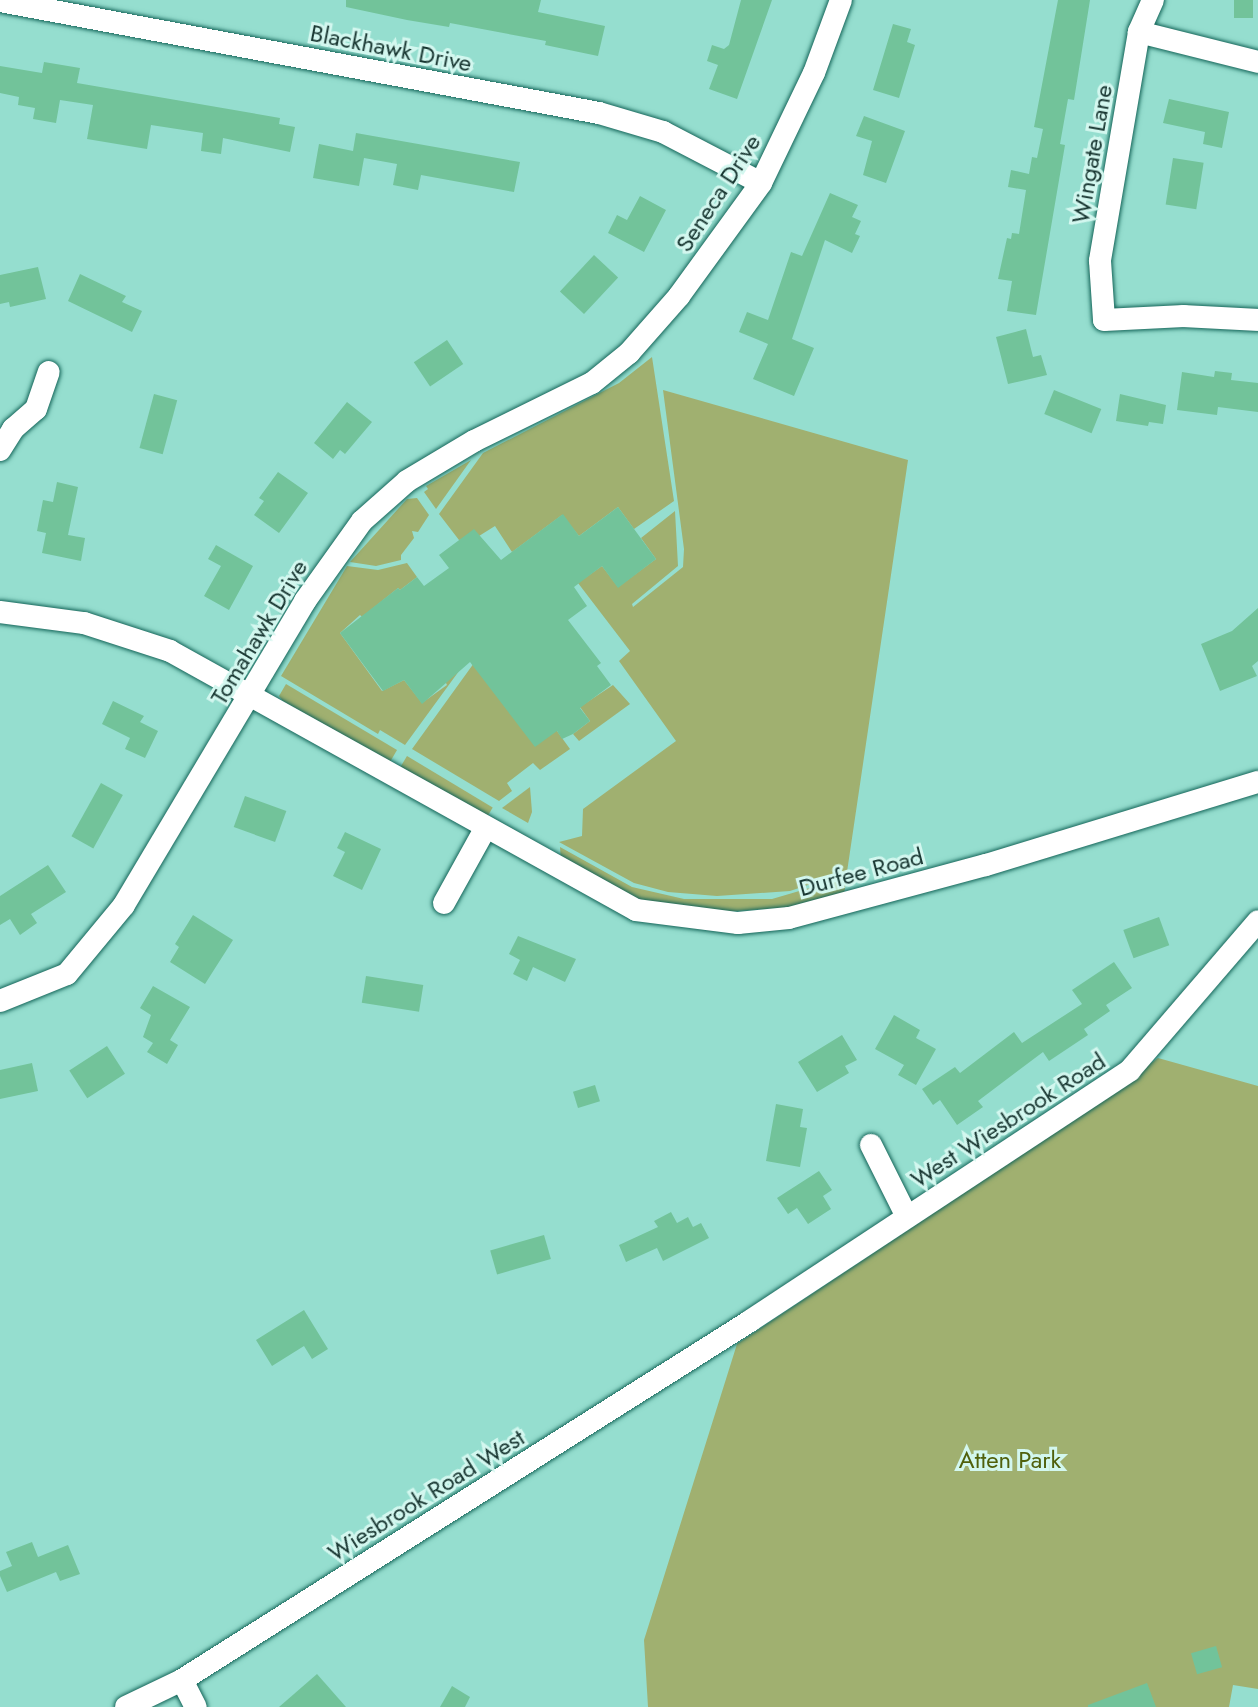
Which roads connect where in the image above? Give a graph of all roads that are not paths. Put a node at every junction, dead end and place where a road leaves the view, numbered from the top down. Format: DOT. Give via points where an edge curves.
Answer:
graph roads {
  1 [pos="841,0"];
  2 [pos="1153,0"];
  3 [pos="0,1"];
  4 [pos="1139,32"];
  5 [pos="1258,62"];
  6 [pos="761,183"];
  7 [pos="1258,320"];
  8 [pos="629,353"];
  9 [pos="49,372"];
  10 [pos="0,450"];
  11 [pos="0,612"];
  12 [pos="250,696"];
  13 [pos="1258,782"];
  14 [pos="485,829"];
  15 [pos="444,903"];
  16 [pos="1258,921"];
  17 [pos="0,1001"];
  18 [pos="871,1145"];
  19 [pos="907,1217"];
  20 [pos="750,1321"];
  21 [pos="182,1680"];
  22 [pos="126,1707"];
  23 [pos="196,1707"];
  1 -- 6 [label="street, Seneca Drive" via="814,73"];
  2 -- 4 [label="street, Wingate Lane"];
  3 -- 6 [label="street, Blackhawk Drive" via="599,113 663,132"];
  4 -- 5 [label="street"];
  4 -- 7 [label="street, Wingate Lane" via="1100,261 1104,320"];
  6 -- 8 [label="street, Seneca Drive" via="712,253"];
  8 -- 12 [label="street, Tomahawk Drive" via="592,383 407,481 362,521 305,601"];
  9 -- 10 [label="street" via="36,409 13,429"];
  11 -- 12 [label="street, Durfee Road" via="60,618 140,639"];
  12 -- 14 [label="street, Durfee Road"];
  12 -- 17 [label="street, Tomahawk Drive" via="105,929 67,974"];
  13 -- 14 [label="street, Durfee Road" via="821,911 738,923 636,910"];
  14 -- 15 [label="street"];
  16 -- 19 [label="street, West Wiesbrook Road" via="1130,1070"];
  18 -- 19 [label="street"];
  19 -- 20 [label="street, West Wiesbrook Road"];
  20 -- 21 [label="street, Wiesbrook Road West"];
  21 -- 22 [label="street, Wiesbrook Road West"];
  21 -- 23 [label="street"];
}
